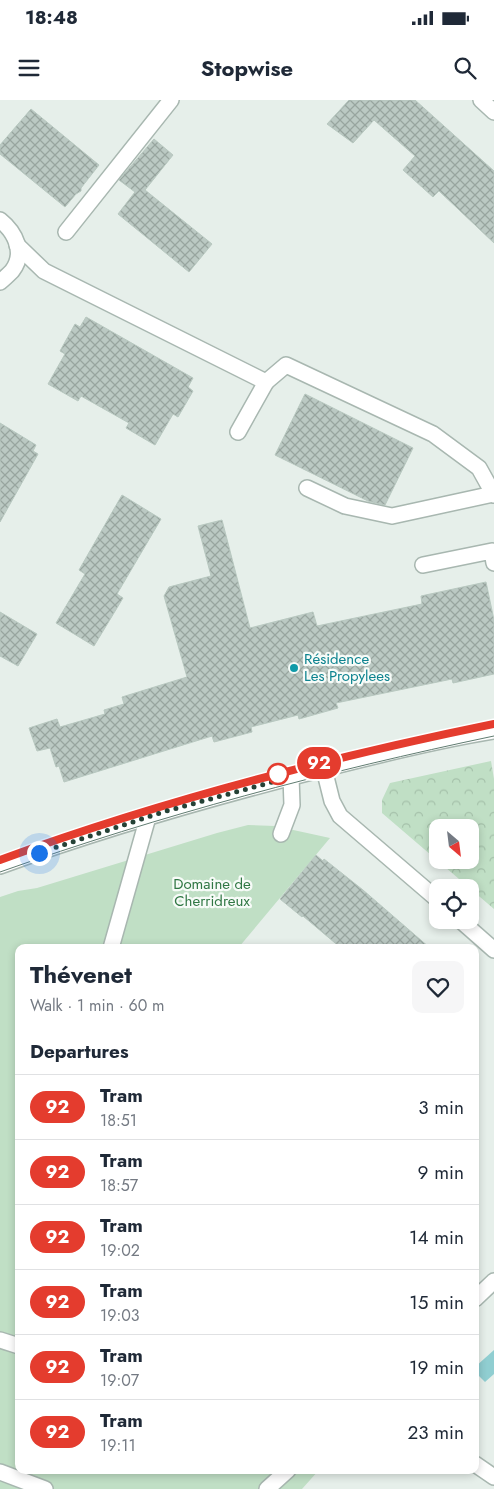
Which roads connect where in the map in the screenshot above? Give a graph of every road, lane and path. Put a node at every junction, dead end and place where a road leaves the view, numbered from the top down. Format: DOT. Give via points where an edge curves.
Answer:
graph roads {
  1 [pos="171,100"];
  2 [pos="481,100"];
  3 [pos="494,112"];
  4 [pos="0,220"];
  5 [pos="66,232"];
  6 [pos="17,245"];
  7 [pos="0,282"];
  8 [pos="266,382"];
  9 [pos="238,432"];
  10 [pos="307,488"];
  11 [pos="494,495"];
  12 [pos="494,563"];
  13 [pos="423,565"];
  14 [pos="494,731"];
  15 [pos="324,769"];
  16 [pos="291,777"];
  17 [pos="148,817"];
  18 [pos="281,834"];
  19 [pos="0,866"];
  20 [pos="429,892"];
  21 [pos="470,929"];
  22 [pos="112,944"];
  23 [pos="494,950"];
  24 [pos="494,1282"];
  25 [pos="479,1295"];
  26 [pos="0,1340"];
  27 [pos="15,1345"];
  28 [pos="479,1467"];
  29 [pos="0,1472"];
  30 [pos="284,1474"];
  31 [pos="494,1478"];
  32 [pos="45,1489"];
  33 [pos="267,1489"];
  1 -- 5 [label="street"];
  2 -- 3 [label="street"];
  4 -- 6 [label="street" via="15,236"];
  6 -- 7 [label="street" via="13,269"];
  6 -- 8 [label="street" via="44,271"];
  8 -- 9 [label="street"];
  8 -- 11 [label="street" via="286,364 433,434 479,468"];
  10 -- 11 [label="street" via="345,506 392,516"];
  12 -- 13 [label="street" via="492,551"];
  14 -- 15 [label="street"];
  15 -- 16 [label="street"];
  15 -- 20 [label="street" via="332,801 340,816"];
  16 -- 17 [label="street"];
  16 -- 18 [label="street" via="292,805"];
  17 -- 19 [label="street"];
  17 -- 22 [label="street"];
  21 -- 23 [label="street"];
  24 -- 25 [label="street"];
  26 -- 27 [label="street"];
  28 -- 31 [label="street"];
  29 -- 32 [label="street"];
  30 -- 33 [label="street"];
}
